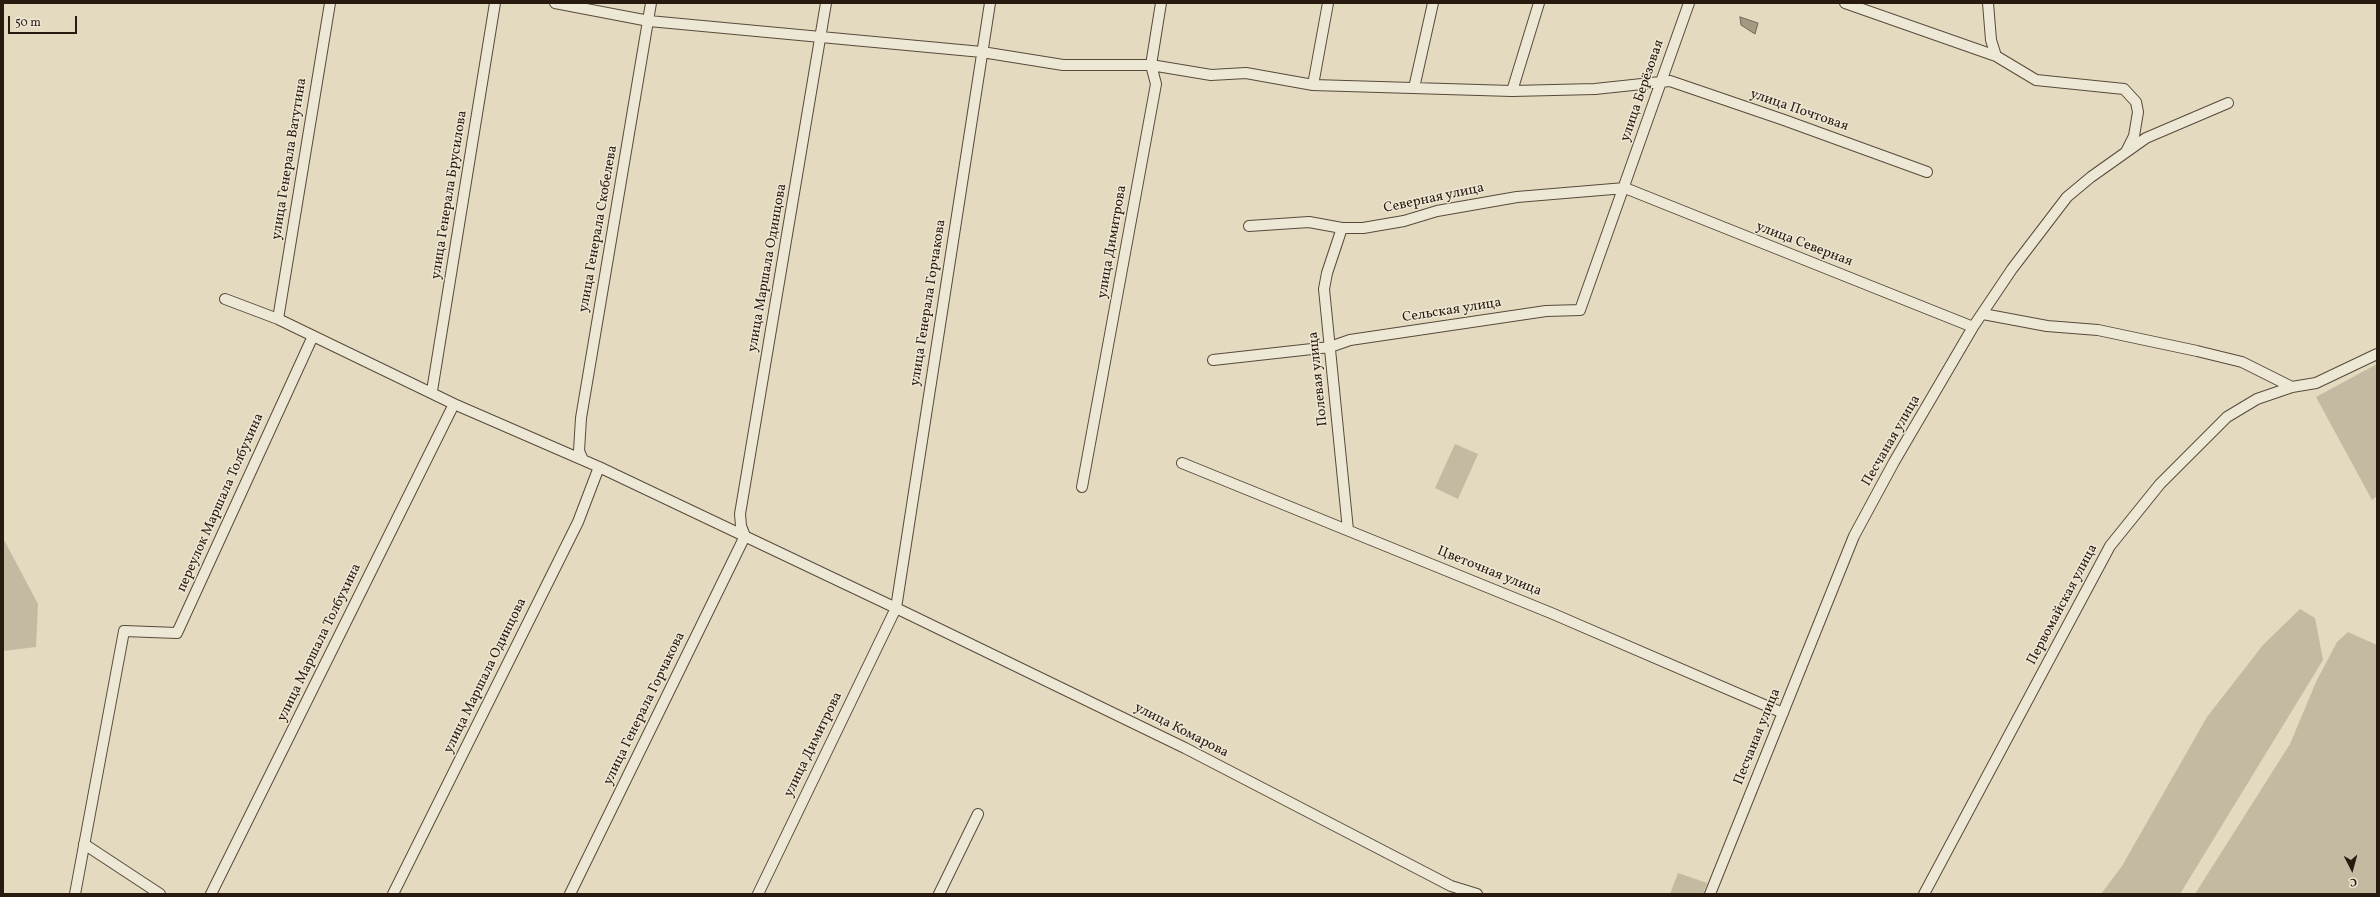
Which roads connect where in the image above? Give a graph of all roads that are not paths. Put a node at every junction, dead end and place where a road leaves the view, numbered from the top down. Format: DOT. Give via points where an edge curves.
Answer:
graph roads {
  1 [pos="330,3"];
  2 [pos="495,3"];
  3 [pos="555,3"];
  4 [pos="651,3"];
  5 [pos="826,3"];
  6 [pos="990,3"];
  7 [pos="1161,3"];
  8 [pos="1328,3"];
  9 [pos="1434,3"];
  10 [pos="1539,3"];
  11 [pos="1689,3"];
  12 [pos="1845,3"];
  13 [pos="1988,3"];
  14 [pos="649,21"];
  15 [pos="821,36"];
  16 [pos="982,52"];
  17 [pos="1996,56"];
  18 [pos="1151,65"];
  19 [pos="1661,82"];
  20 [pos="1313,85"];
  21 [pos="1414,88"];
  22 [pos="1512,91"];
  23 [pos="2228,103"];
  24 [pos="2127,150"];
  25 [pos="1927,172"];
  26 [pos="1625,188"];
  27 [pos="1249,226"];
  28 [pos="1342,228"];
  29 [pos="225,299"];
  30 [pos="1580,310"];
  31 [pos="1983,314"];
  32 [pos="278,319"];
  33 [pos="1973,327"];
  34 [pos="313,336"];
  35 [pos="1330,347"];
  36 [pos="2377,354"];
  37 [pos="1213,360"];
  38 [pos="2292,387"];
  39 [pos="432,392"];
  40 [pos="454,404"];
  41 [pos="583,460"];
  42 [pos="1182,463"];
  43 [pos="599,467"];
  44 [pos="1082,487"];
  45 [pos="1348,530"];
  46 [pos="745,536"];
  47 [pos="896,608"];
  48 [pos="1783,713"];
  49 [pos="978,814"];
  50 [pos="84,844"];
  51 [pos="1449,890"];
  52 [pos="76,894"];
  53 [pos="160,894"];
  54 [pos="212,894"];
  55 [pos="393,894"];
  56 [pos="570,894"];
  57 [pos="758,894"];
  58 [pos="939,894"];
  59 [pos="1476,894"];
  60 [pos="1710,894"];
  61 [pos="1924,894"];
  1 -- 32 [label="street, улица Генерала Ватутина"];
  2 -- 39 [label="street, улица Генерала Брусилова"];
  3 -- 14 [label="street, улица Почтовая"];
  4 -- 14 [label="street, улица Генерала Скобелева"];
  5 -- 15 [label="street, улица Маршала Одинцова"];
  6 -- 16 [label="street, улица Генерала Горчакова"];
  7 -- 18 [label="street, улица Димитрова"];
  8 -- 20 [label="street"];
  9 -- 21 [label="street"];
  10 -- 22 [label="street"];
  11 -- 19 [label="street, улица Берёзовая"];
  12 -- 17 [label="street"];
  13 -- 17 [label="street" via="1990,40"];
  14 -- 15 [label="street, улица Почтовая"];
  14 -- 41 [label="street, улица Генерала Скобелева" via="581,418 579,451"];
  15 -- 16 [label="street, улица Почтовая"];
  15 -- 46 [label="street, улица Маршала Одинцова" via="740,514"];
  16 -- 18 [label="street, улица Почтовая" via="1063,65"];
  16 -- 47 [label="street, улица Генерала Горчакова"];
  17 -- 24 [label="street" via="2036,80 2124,89 2136,102 2138,112 2134,136"];
  18 -- 20 [label="street, улица Почтовая" via="1211,75 1246,74"];
  18 -- 44 [label="street, улица Димитрова" via="1156,84"];
  19 -- 22 [label="street, улица Почтовая" via="1595,89"];
  19 -- 25 [label="street, улица Почтовая" via="1670,81 1777,117"];
  19 -- 26 [label="street, улица Берёзовая"];
  20 -- 21 [label="street, улица Почтовая"];
  21 -- 22 [label="street, улица Почтовая"];
  23 -- 24 [label="street, Песчаная улица" via="2146,138"];
  24 -- 31 [label="street, Песчаная улица" via="2067,197 2029,244"];
  26 -- 28 [label="street, Северная улица" via="1517,197 1437,211 1404,222 1363,228"];
  26 -- 30 [label="street, улица Берёзовая"];
  26 -- 33 [label="street, улица Северная"];
  27 -- 28 [label="street, Северная улица" via="1309,222"];
  28 -- 35 [label="street, Полевая улица" via="1325,282"];
  29 -- 32 [label="street, улица Комарова"];
  30 -- 35 [label="street, Сельская улица" via="1546,311 1350,340"];
  31 -- 33 [label="street, Песчаная улица"];
  31 -- 38 [label="street" via="2047,326 2098,330 2197,350 2242,362"];
  32 -- 34 [label="street, улица Комарова"];
  33 -- 48 [label="street, Песчаная улица" via="1854,536"];
  34 -- 39 [label="street, улица Комарова"];
  34 -- 50 [label="street, переулок Маршала Толбухина" via="177,633 124,631"];
  35 -- 37 [label="street, Сельская улица"];
  35 -- 45 [label="street, Полевая улица"];
  36 -- 38 [label="street, Первомайская улица" via="2316,383"];
  38 -- 61 [label="street, Первомайская улица" via="2257,398 2227,417 2160,484 2110,546"];
  39 -- 40 [label="street, улица Комарова"];
  40 -- 41 [label="street, улица Комарова"];
  40 -- 54 [label="street, улица Маршала Толбухина"];
  41 -- 43 [label="street, улица Комарова"];
  42 -- 45 [label="street, Цветочная улица"];
  43 -- 46 [label="street, улица Комарова"];
  43 -- 55 [label="street, улица Маршала Одинцова" via="578,522"];
  45 -- 48 [label="street, Цветочная улица" via="1552,613"];
  46 -- 47 [label="street, улица Комарова"];
  46 -- 56 [label="street, улица Генерала Горчакова"];
  47 -- 51 [label="street, улица Комарова" via="1186,748"];
  47 -- 57 [label="street, улица Димитрова"];
  48 -- 60 [label="street, Песчаная улица"];
  49 -- 58 [label="street"];
  50 -- 52 [label="street"];
  50 -- 53 [label="street"];
  51 -- 59 [label="street, улица Комарова"];
}
